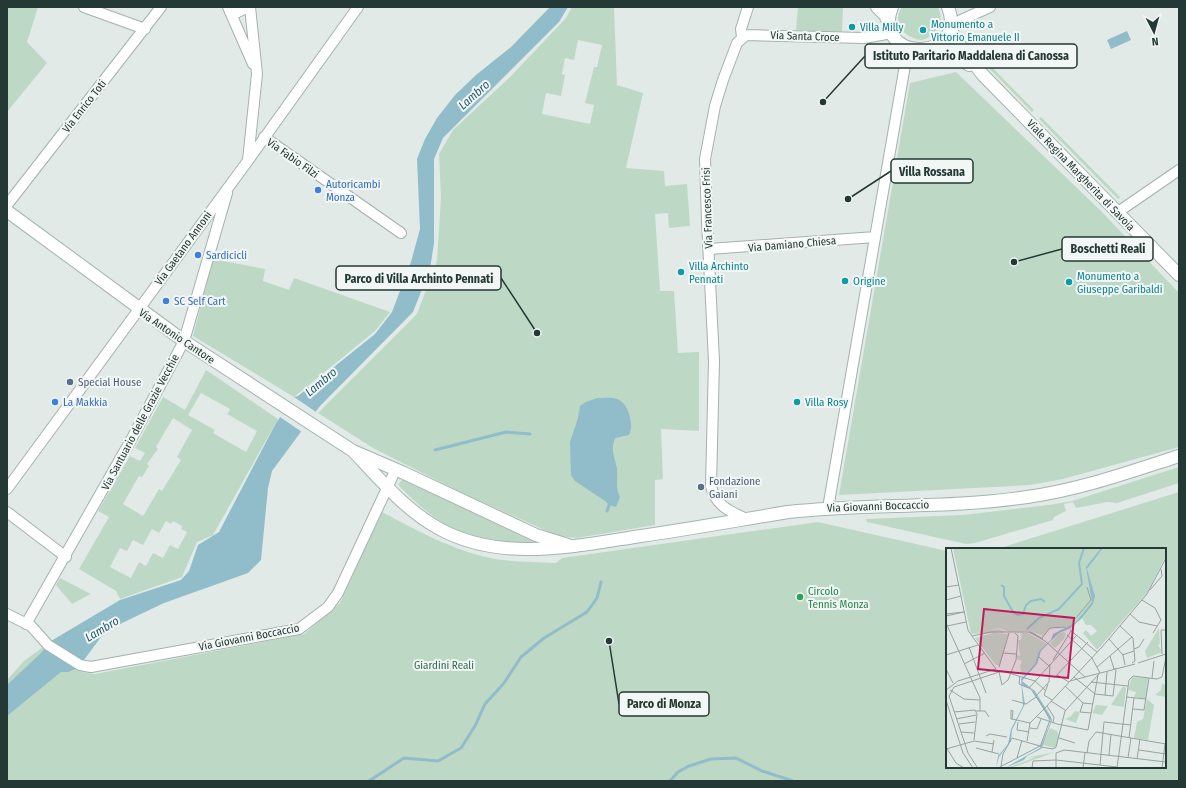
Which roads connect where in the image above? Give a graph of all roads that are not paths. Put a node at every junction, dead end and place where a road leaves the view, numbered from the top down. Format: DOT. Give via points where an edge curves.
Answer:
graph roads {
  1 [pos="84,7"];
  2 [pos="161,7"];
  3 [pos="249,7"];
  4 [pos="358,7"];
  5 [pos="748,7"];
  6 [pos="877,7"];
  7 [pos="892,7"];
  8 [pos="948,7"];
  9 [pos="990,7"];
  10 [pos="229,9"];
  11 [pos="950,26"];
  12 [pos="891,28"];
  13 [pos="145,29"];
  14 [pos="742,37"];
  15 [pos="908,48"];
  16 [pos="932,48"];
  17 [pos="257,74"];
  18 [pos="983,75"];
  19 [pos="264,137"];
  20 [pos="247,162"];
  21 [pos="1179,170"];
  22 [pos="230,185"];
  23 [pos="7,205"];
  24 [pos="7,211"];
  25 [pos="1118,212"];
  26 [pos="401,233"];
  27 [pos="875,237"];
  28 [pos="709,249"];
  29 [pos="1179,275"];
  30 [pos="138,309"];
  31 [pos="184,341"];
  32 [pos="353,451"];
  33 [pos="1179,456"];
  34 [pos="396,469"];
  35 [pos="7,488"];
  36 [pos="387,488"];
  37 [pos="828,508"];
  38 [pos="7,512"];
  39 [pos="747,519"];
  40 [pos="573,546"];
  41 [pos="66,557"];
  42 [pos="7,614"];
  43 [pos="30,626"];
  1 -- 13 [label="street"];
  2 -- 13 [label="street, Via Enrico Toti"];
  3 -- 10 [label="street" via="236,13"];
  3 -- 17 [label="street"];
  4 -- 19 [label="street, Via Gaetano Annoni"];
  5 -- 14 [label="street, Via Francesco Frisi" via="741,29"];
  6 -- 12 [label="main road" via="885,15"];
  7 -- 12 [label="main road"];
  8 -- 11 [label="main road, Viale Regina Margherita di Savoia"];
  9 -- 11 [label="street"];
  10 -- 17 [label="street"];
  11 -- 16 [label="main road" via="943,40"];
  11 -- 18 [label="main road, Viale Regina Margherita di Savoia" via="954,38"];
  12 -- 14 [label="street, Via Santa Croce" via="864,38 751,34"];
  12 -- 15 [label="main road" via="900,43"];
  13 -- 23 [label="street, Via Enrico Toti"];
  14 -- 28 [label="street, Via Francesco Frisi" via="734,49 723,80 706,152"];
  15 -- 16 [label="main road, Viale Regina Margherita di Savoia"];
  15 -- 27 [label="street"];
  16 -- 18 [label="main road, Viale Regina Margherita di Savoia" via="951,52"];
  17 -- 20 [label="street"];
  18 -- 25 [label="main road, Viale Regina Margherita di Savoia"];
  19 -- 20 [label="street, Via Gaetano Annoni"];
  19 -- 26 [label="street, Via Fabio Filzi"];
  20 -- 22 [label="street, Via Gaetano Annoni"];
  21 -- 25 [label="street"];
  22 -- 30 [label="street, Via Gaetano Annoni"];
  22 -- 31 [label="street, Via Santuario delle Grazie Vecchie"];
  24 -- 30 [label="main road, Via Antonio Cantore"];
  25 -- 29 [label="main road, Viale Regina Margherita di Savoia"];
  27 -- 28 [label="street, Via Damiano Chiesa"];
  27 -- 37 [label="street"];
  28 -- 39 [label="street, Via Francesco Frisi" via="714,361 712,494 723,507"];
  30 -- 31 [label="main road, Via Antonio Cantore"];
  30 -- 35 [label="street, Via Gaetano Annoni"];
  31 -- 32 [label="main road, Via Antonio Cantore"];
  31 -- 41 [label="street, Via Santuario delle Grazie Vecchie"];
  32 -- 34 [label="main road, Via Giovanni Boccaccio"];
  32 -- 36 [label="main road, Via Giovanni Boccaccio"];
  33 -- 37 [label="main road, Via Giovanni Boccaccio" via="1085,485 1027,497 973,503"];
  34 -- 36 [label="street, Via Giovanni Boccaccio"];
  34 -- 40 [label="main road, Via Giovanni Boccaccio" via="536,535"];
  36 -- 40 [label="main road, Via Giovanni Boccaccio" via="408,508 439,529 472,542 548,549"];
  36 -- 43 [label="street, Via Giovanni Boccaccio" via="338,593 328,607 299,629 91,667 80,665 48,645"];
  37 -- 39 [label="main road, Via Giovanni Boccaccio"];
  38 -- 41 [label="street"];
  39 -- 40 [label="main road, Via Giovanni Boccaccio"];
  41 -- 43 [label="street, Via Santuario delle Grazie Vecchie"];
  42 -- 43 [label="street"];
}
